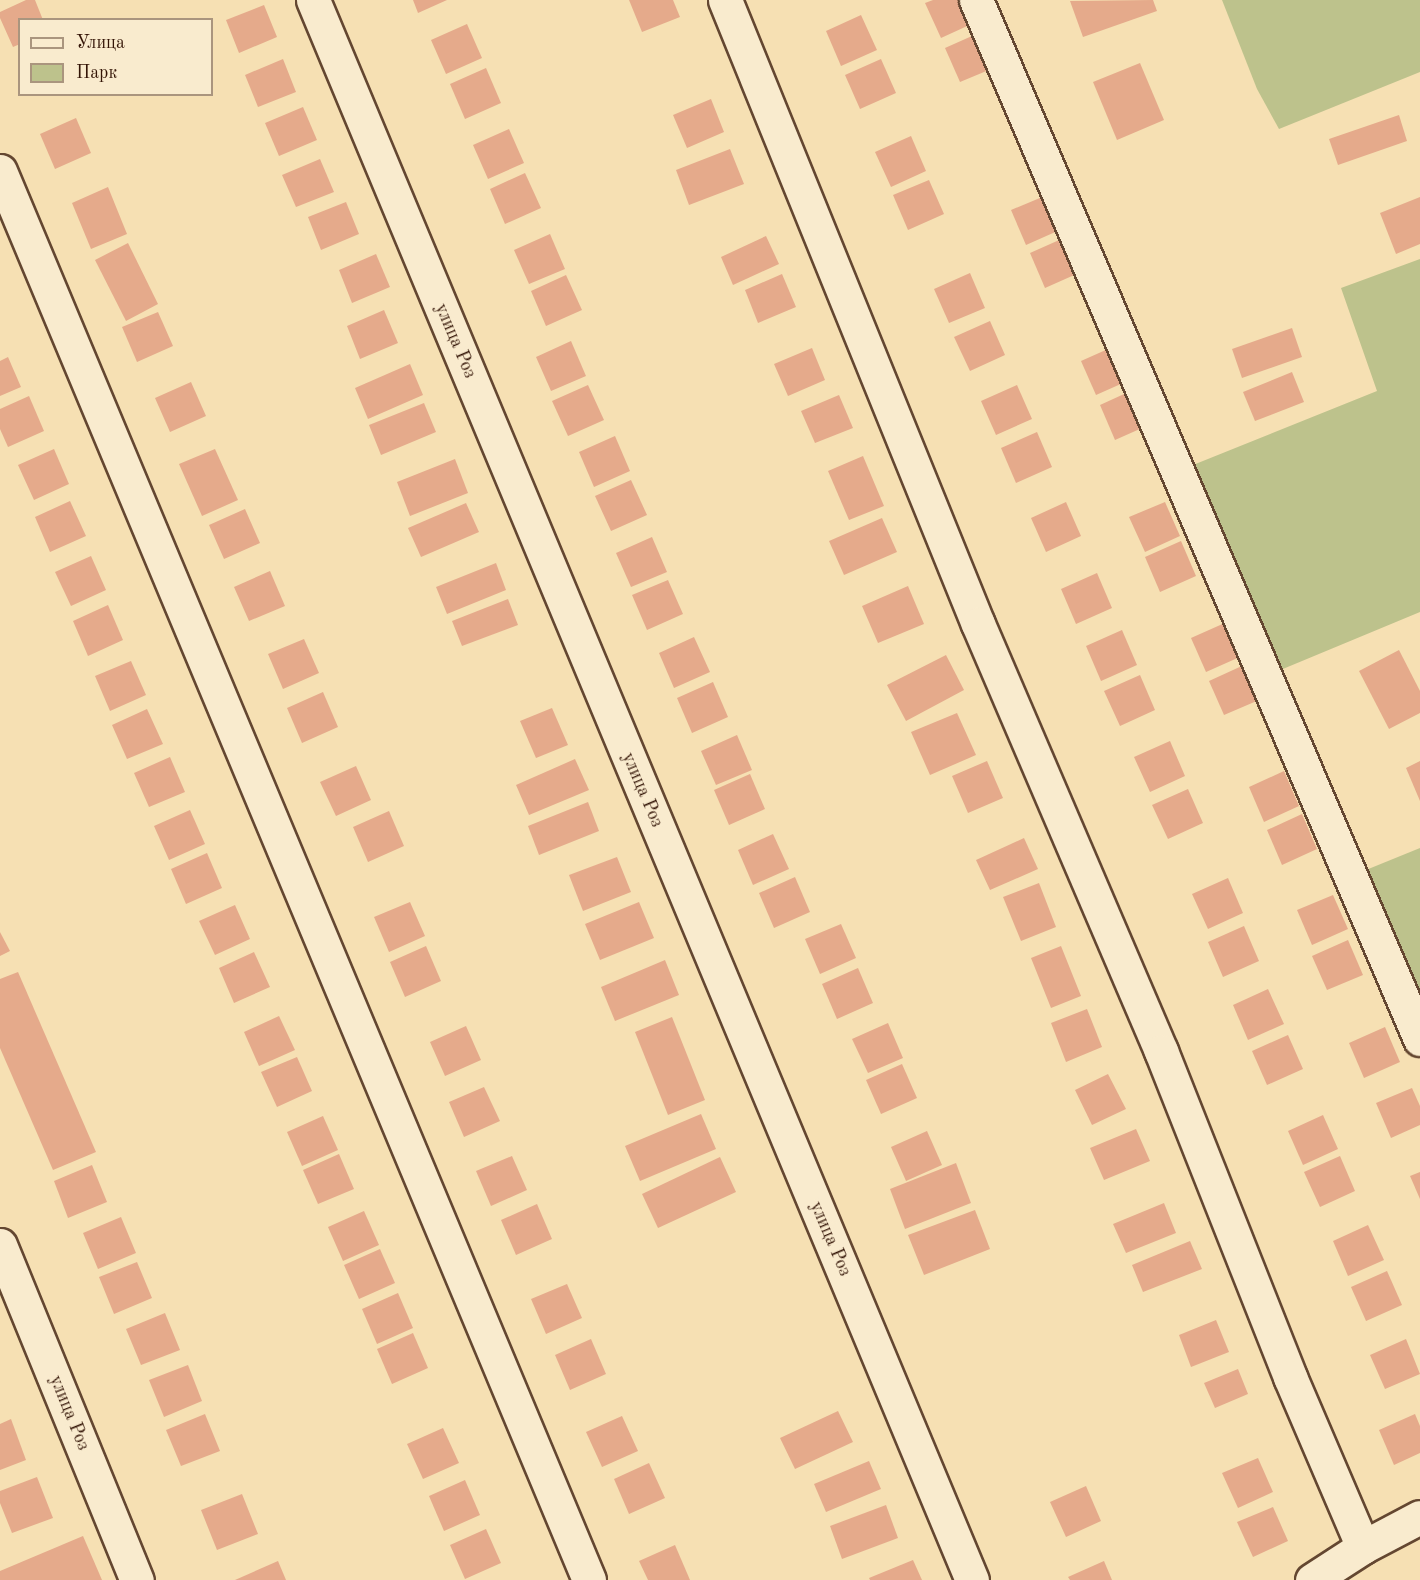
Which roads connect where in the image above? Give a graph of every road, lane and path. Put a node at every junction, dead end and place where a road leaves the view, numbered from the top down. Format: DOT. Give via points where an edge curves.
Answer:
graph roads {
  1 [pos="313,0"];
  2 [pos="725,0"];
  3 [pos="976,0"];
  4 [pos="0,171"];
  5 [pos="1420,1039"];
  6 [pos="0,1245"];
  7 [pos="1420,1517"];
  8 [pos="1364,1546"];
  9 [pos="137,1580"];
  10 [pos="589,1580"];
  11 [pos="972,1580"];
  12 [pos="1312,1580"];
  1 -- 11 [label="street, улица Роз"];
  2 -- 8 [label="street" via="978,624 1161,1051 1290,1377"];
  3 -- 5 [label="street"];
  4 -- 10 [label="street"];
  6 -- 9 [label="street, улица Роз"];
  7 -- 8 [label="street"];
  8 -- 12 [label="street"];
}
